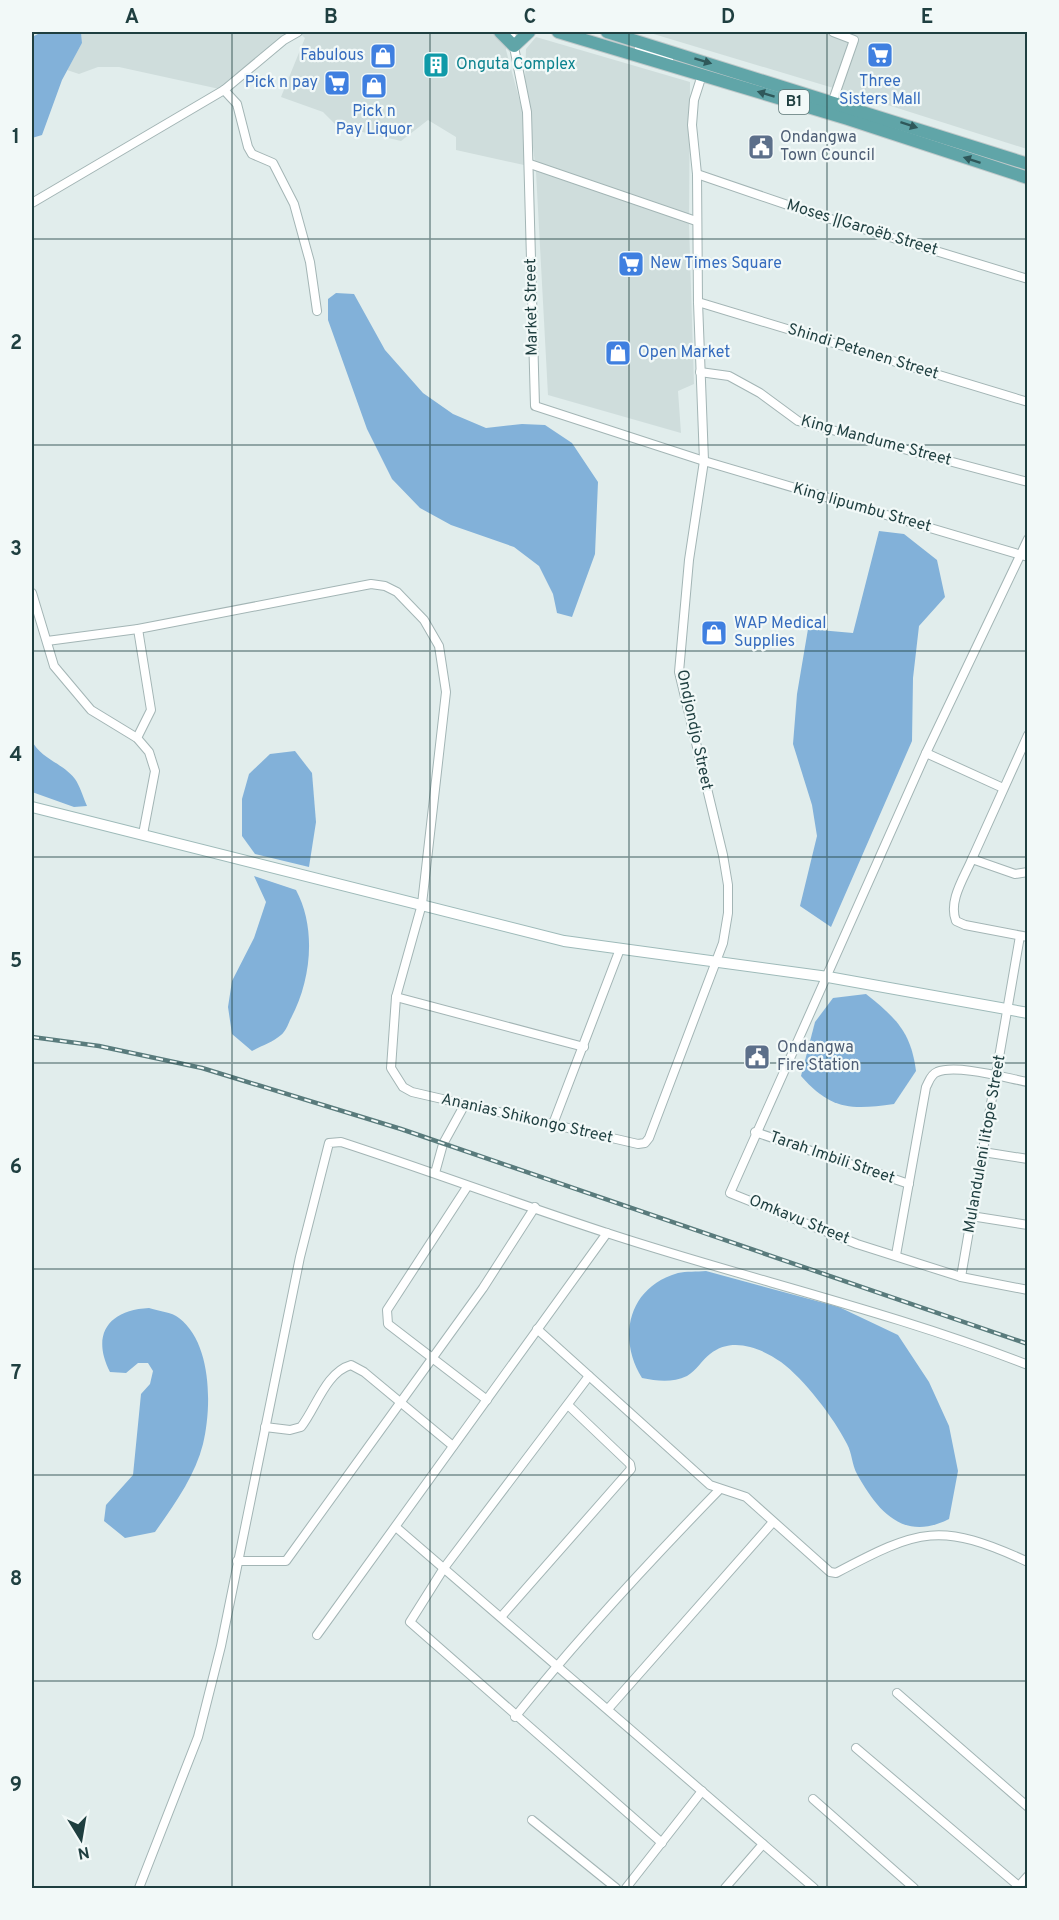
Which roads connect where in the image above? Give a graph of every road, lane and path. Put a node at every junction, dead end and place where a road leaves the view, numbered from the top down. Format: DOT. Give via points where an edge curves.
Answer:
graph roads {
  1 [pos="298,32"];
  2 [pos="500,32"];
  3 [pos="511,32"];
  4 [pos="529,32"];
  5 [pos="558,32"];
  6 [pos="605,32"];
  7 [pos="833,32"];
  8 [pos="855,36"];
  9 [pos="514,46"];
  10 [pos="702,75"];
  11 [pos="224,90"];
  12 [pos="833,100"];
  13 [pos="828,113"];
  14 [pos="530,164"];
  15 [pos="1028,164"];
  16 [pos="697,174"];
  17 [pos="1028,178"];
  18 [pos="32,203"];
  19 [pos="696,221"];
  20 [pos="1028,279"];
  21 [pos="698,302"];
  22 [pos="316,311"];
  23 [pos="700,372"];
  24 [pos="1028,402"];
  25 [pos="704,461"];
  26 [pos="1028,482"];
  27 [pos="1028,539"];
  28 [pos="1024,555"];
  29 [pos="32,593"];
  30 [pos="138,629"];
  31 [pos="47,641"];
  32 [pos="1028,735"];
  33 [pos="137,738"];
  34 [pos="926,753"];
  35 [pos="1003,788"];
  36 [pos="32,807"];
  37 [pos="143,834"];
  38 [pos="972,859"];
  39 [pos="1028,872"];
  40 [pos="422,904"];
  41 [pos="1024,937"];
  42 [pos="620,949"];
  43 [pos="717,960"];
  44 [pos="828,977"];
  45 [pos="396,997"];
  46 [pos="1009,1010"];
  47 [pos="1028,1013"];
  48 [pos="584,1047"];
  49 [pos="998,1076"];
  50 [pos="1028,1082"];
  51 [pos="465,1104"];
  52 [pos="553,1124"];
  53 [pos="755,1132"];
  54 [pos="983,1152"];
  55 [pos="1028,1160"];
  56 [pos="435,1173"];
  57 [pos="909,1184"];
  58 [pos="467,1187"];
  59 [pos="535,1206"];
  60 [pos="971,1216"];
  61 [pos="1028,1225"];
  62 [pos="607,1233"];
  63 [pos="896,1255"];
  64 [pos="962,1277"];
  65 [pos="1028,1290"];
  66 [pos="537,1329"];
  67 [pos="433,1358"];
  68 [pos="1028,1365"];
  69 [pos="589,1376"];
  70 [pos="487,1400"];
  71 [pos="400,1402"];
  72 [pos="568,1405"];
  73 [pos="265,1427"];
  74 [pos="453,1446"];
  75 [pos="719,1490"];
  76 [pos="773,1522"];
  77 [pos="397,1528"];
  78 [pos="237,1561"];
  79 [pos="1028,1562"];
  80 [pos="444,1568"];
  81 [pos="501,1617"];
  82 [pos="317,1635"];
  83 [pos="557,1665"];
  84 [pos="897,1693"];
  85 [pos="608,1709"];
  86 [pos="515,1717"];
  87 [pos="856,1748"];
  88 [pos="702,1791"];
  89 [pos="813,1798"];
  90 [pos="1028,1807"];
  91 [pos="531,1820"];
  92 [pos="662,1843"];
  93 [pos="763,1844"];
  94 [pos="1028,1876"];
  95 [pos="139,1888"];
  96 [pos="616,1888"];
  97 [pos="626,1888"];
  98 [pos="725,1888"];
  99 [pos="814,1888"];
  100 [pos="914,1888"];
  101 [pos="1019,1888"];
  1 -- 11 [label="street"];
  2 -- 9 [label="main road"];
  3 -- 9 [label="street, Market Street"];
  4 -- 9 [label="main road"];
  5 -- 10 [label="main road, B1"];
  6 -- 10 [label="street"];
  6 -- 12 [label="main road, B1, one-way"];
  7 -- 8 [label="street"];
  8 -- 12 [label="street"];
  9 -- 14 [label="street, Market Street" via="527,112"];
  13 -- 10 [label="main road, B1, one-way"];
  10 -- 16 [label="street, Ondjondjo Street" via="692,125"];
  11 -- 18 [label="street"];
  11 -- 22 [label="street" via="237,104 252,154 273,163 294,204 310,262"];
  12 -- 13 [label="street"];
  12 -- 15 [label="main road, B1, one-way"];
  17 -- 13 [label="main road, B1, one-way"];
  14 -- 19 [label="street"];
  14 -- 25 [label="street, Market Street" via="535,406"];
  16 -- 19 [label="street, Ondjondjo Street"];
  16 -- 20 [label="street, Moses ǁGaroëb Street"];
  19 -- 21 [label="street, Ondjondjo Street"];
  21 -- 23 [label="street, Ondjondjo Street"];
  21 -- 24 [label="street, Shindi Petenen Street"];
  23 -- 25 [label="street, Ondjondjo Street"];
  23 -- 26 [label="street, King Mandume Street" via="729,376 798,421"];
  25 -- 28 [label="street, King Iipumbu Street"];
  25 -- 43 [label="street, Ondjondjo Street" via="689,560 680,672 728,885 728,913"];
  27 -- 28 [label="street, Omkavu Street"];
  28 -- 34 [label="street, Omkavu Street"];
  29 -- 31 [label="street"];
  30 -- 31 [label="street, Ananias Shikongo Street"];
  30 -- 33 [label="street" via="151,710"];
  30 -- 40 [label="street, Ananias Shikongo Street" via="371,584 398,592 424,620 439,646 447,692"];
  31 -- 33 [label="street" via="54,666 69,687 91,710"];
  32 -- 35 [label="street"];
  33 -- 37 [label="street" via="149,752 155,771"];
  34 -- 35 [label="street"];
  34 -- 44 [label="street, Omkavu Street"];
  35 -- 38 [label="street"];
  36 -- 37 [label="street"];
  37 -- 40 [label="street"];
  38 -- 39 [label="street" via="1011,873"];
  38 -- 41 [label="street" via="953,905 956,921"];
  40 -- 42 [label="street" via="564,940"];
  40 -- 45 [label="street, Ananias Shikongo Street"];
  41 -- 46 [label="street, Mulanduleni Iitope Street"];
  42 -- 43 [label="street"];
  42 -- 48 [label="street"];
  43 -- 44 [label="street"];
  43 -- 52 [label="street, Ananias Shikongo Street" via="645,1143"];
  44 -- 46 [label="street"];
  44 -- 53 [label="street, Omkavu Street"];
  45 -- 48 [label="street"];
  45 -- 51 [label="street, Ananias Shikongo Street" via="391,1068 398,1080 412,1092"];
  46 -- 47 [label="street"];
  46 -- 49 [label="street, Mulanduleni Iitope Street"];
  48 -- 52 [label="street"];
  49 -- 50 [label="street"];
  49 -- 54 [label="street, Mulanduleni Iitope Street"];
  49 -- 57 [label="street" via="938,1071 931,1076"];
  51 -- 52 [label="street, Ananias Shikongo Street"];
  51 -- 56 [label="street" via="443,1144"];
  53 -- 57 [label="street, Tarah Imbili Street"];
  53 -- 63 [label="street, Omkavu Street" via="730,1193 857,1244"];
  54 -- 55 [label="street"];
  54 -- 60 [label="street, Mulanduleni Iitope Street"];
  56 -- 58 [label="street"];
  56 -- 73 [label="street" via="341,1142 329,1143 300,1257"];
  57 -- 63 [label="street"];
  58 -- 59 [label="street"];
  58 -- 67 [label="street" via="387,1310 388,1324"];
  59 -- 62 [label="street"];
  59 -- 67 [label="street"];
  60 -- 61 [label="street"];
  60 -- 64 [label="street, Mulanduleni Iitope Street"];
  62 -- 66 [label="street"];
  62 -- 68 [label="street" via="866,1308"];
  63 -- 64 [label="street, Omkavu Street"];
  64 -- 65 [label="street, Omkavu Street"];
  66 -- 69 [label="street"];
  66 -- 70 [label="street"];
  67 -- 70 [label="street"];
  67 -- 71 [label="street"];
  69 -- 72 [label="street"];
  69 -- 75 [label="street"];
  70 -- 74 [label="street"];
  71 -- 73 [label="street" via="351,1365 332,1378 301,1427"];
  71 -- 74 [label="street"];
  71 -- 78 [label="street" via="286,1561"];
  72 -- 80 [label="street"];
  72 -- 81 [label="street" via="631,1469"];
  73 -- 78 [label="street"];
  74 -- 77 [label="street"];
  75 -- 76 [label="street" via="746,1497"];
  75 -- 83 [label="street" via="650,1560"];
  76 -- 79 [label="street" via="836,1573 880,1549 937,1533"];
  76 -- 85 [label="street"];
  77 -- 80 [label="street"];
  77 -- 82 [label="street"];
  78 -- 95 [label="street" via="198,1737"];
  80 -- 81 [label="street"];
  80 -- 86 [label="street" via="410,1619 411,1625"];
  81 -- 83 [label="street"];
  83 -- 85 [label="street"];
  83 -- 86 [label="street"];
  84 -- 90 [label="street"];
  85 -- 88 [label="street"];
  86 -- 92 [label="street"];
  87 -- 101 [label="street"];
  88 -- 92 [label="street"];
  88 -- 93 [label="street"];
  89 -- 100 [label="street"];
  91 -- 96 [label="street"];
  92 -- 97 [label="street"];
  93 -- 98 [label="street"];
  93 -- 99 [label="street"];
  94 -- 101 [label="street"];
}
